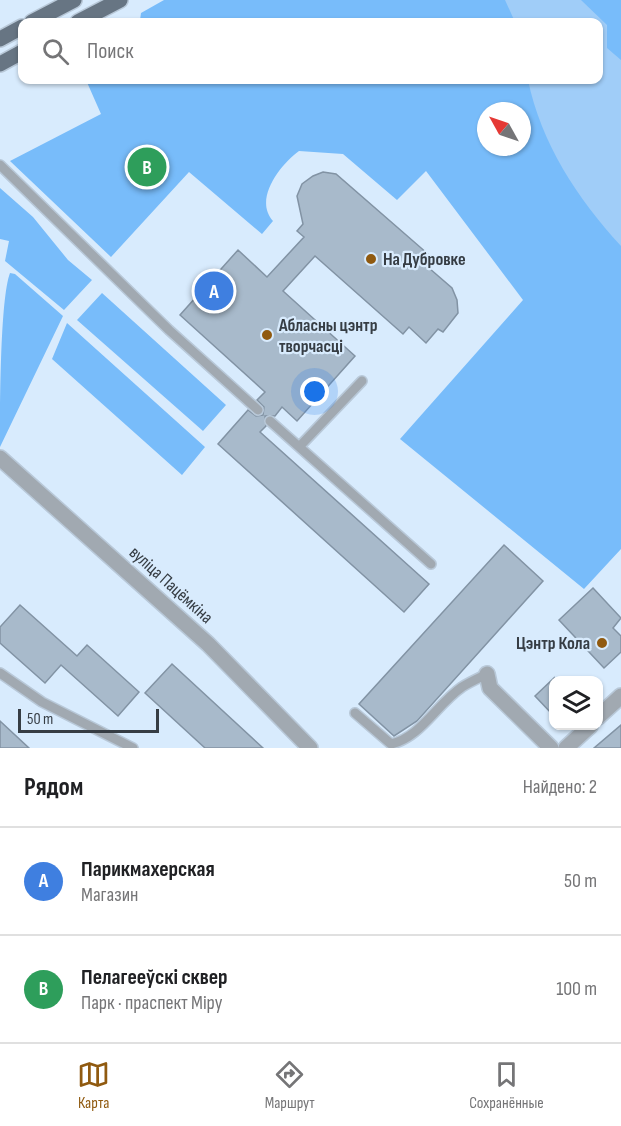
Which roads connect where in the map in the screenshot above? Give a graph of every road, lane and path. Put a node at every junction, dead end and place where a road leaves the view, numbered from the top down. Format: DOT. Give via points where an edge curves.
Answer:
graph roads {
  1 [pos="74,0"];
  2 [pos="120,0"];
  3 [pos="40,18"];
  4 [pos="86,18"];
  5 [pos="18,29"];
  6 [pos="0,39"];
  7 [pos="18,54"];
  8 [pos="0,64"];
  9 [pos="0,165"];
  10 [pos="362,381"];
  11 [pos="258,410"];
  12 [pos="270,421"];
  13 [pos="300,447"];
  14 [pos="0,458"];
  15 [pos="431,564"];
  16 [pos="0,673"];
  17 [pos="487,674"];
  18 [pos="621,696"];
  19 [pos="603,712"];
  20 [pos="355,713"];
  21 [pos="586,730"];
  22 [pos="133,748"];
  23 [pos="310,748"];
  24 [pos="551,748"];
  25 [pos="566,748"];
  1 -- 3 [label="main road"];
  2 -- 4 [label="main road"];
  5 -- 6 [label="main road"];
  7 -- 8 [label="main road"];
  9 -- 11 [label="lane" via="169,330"];
  10 -- 13 [label="lane"];
  12 -- 13 [label="lane"];
  13 -- 15 [label="lane"];
  14 -- 23 [label="street, вуліца Пацёмкіна" via="208,644"];
  16 -- 22 [label="lane" via="42,702"];
  17 -- 20 [label="lane" via="462,687 406,741 391,744"];
  17 -- 24 [label="street" via="490,688"];
  18 -- 19 [label="street"];
  21 -- 25 [label="street"];
}
